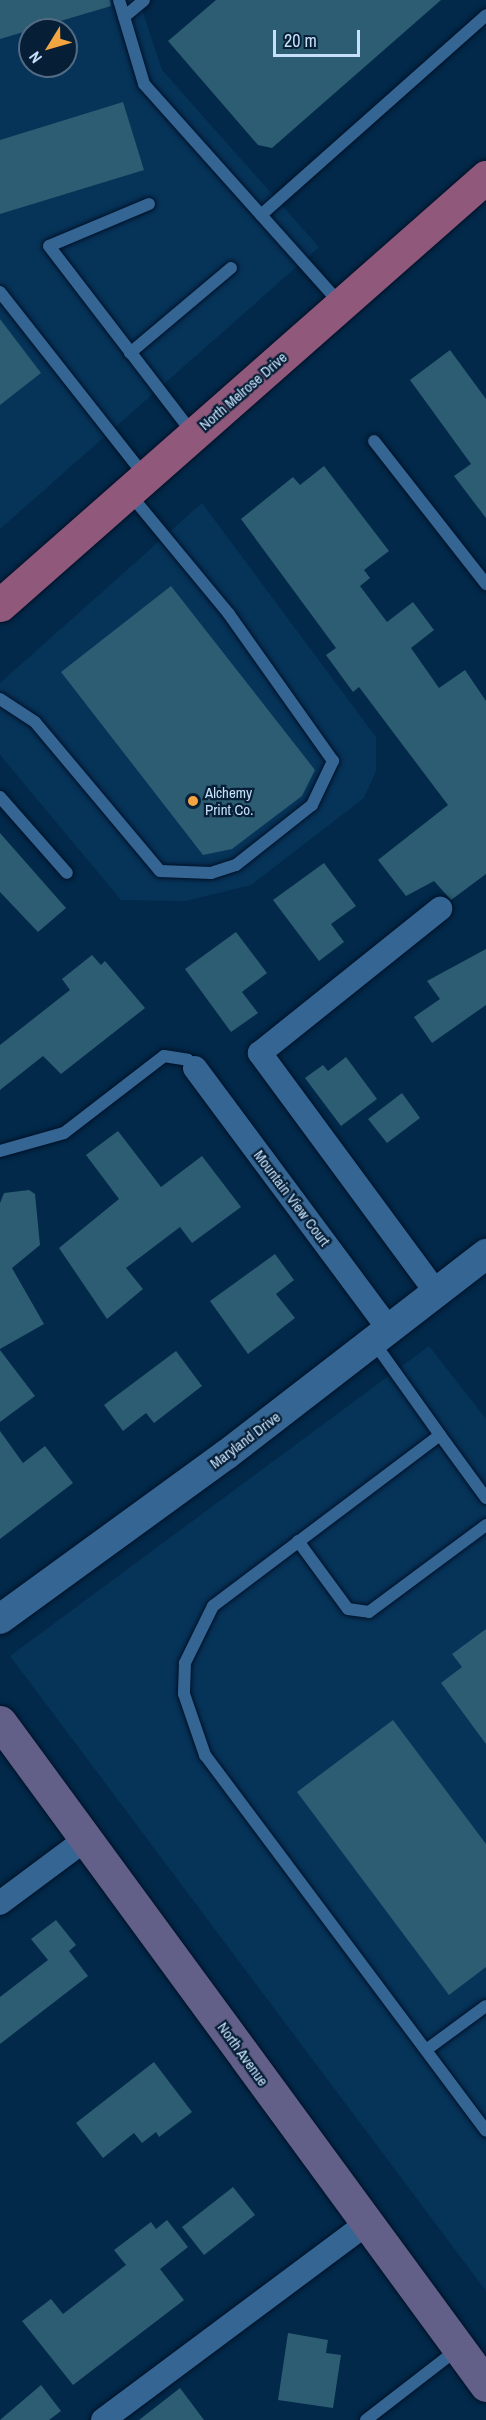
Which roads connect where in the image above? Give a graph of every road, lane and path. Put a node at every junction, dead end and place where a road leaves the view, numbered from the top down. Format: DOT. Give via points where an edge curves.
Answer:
graph roads {
  1 [pos="119,0"];
  2 [pos="144,0"];
  3 [pos="486,15"];
  4 [pos="124,17"];
  5 [pos="486,177"];
  6 [pos="149,204"];
  7 [pos="261,215"];
  8 [pos="231,268"];
  9 [pos="0,292"];
  10 [pos="341,304"];
  11 [pos="130,353"];
  12 [pos="194,435"];
  13 [pos="374,441"];
  14 [pos="137,484"];
  15 [pos="486,584"];
  16 [pos="0,605"];
  17 [pos="0,699"];
  18 [pos="0,797"];
  19 [pos="67,873"];
  20 [pos="440,909"];
  21 [pos="195,1068"];
  22 [pos="0,1151"];
  23 [pos="486,1254"];
  24 [pos="436,1292"];
  25 [pos="381,1335"];
  26 [pos="440,1435"];
  27 [pos="486,1498"];
  28 [pos="486,1525"];
  29 [pos="298,1541"];
  30 [pos="0,1619"];
  31 [pos="0,1722"];
  32 [pos="86,1839"];
  33 [pos="0,1903"];
  34 [pos="486,2006"];
  35 [pos="426,2050"];
  36 [pos="486,2131"];
  37 [pos="367,2223"];
  38 [pos="477,2368"];
  39 [pos="103,2420"];
  40 [pos="366,2420"];
  1 -- 4 [label="lane"];
  2 -- 4 [label="lane"];
  3 -- 7 [label="lane"];
  4 -- 7 [label="lane" via="144,84"];
  5 -- 10 [label="main road, North Melrose Drive"];
  6 -- 11 [label="lane" via="49,246"];
  7 -- 10 [label="lane"];
  8 -- 11 [label="lane"];
  9 -- 14 [label="lane"];
  10 -- 12 [label="main road, North Melrose Drive"];
  11 -- 12 [label="lane"];
  12 -- 14 [label="main road, North Melrose Drive"];
  13 -- 15 [label="lane"];
  14 -- 16 [label="main road, North Melrose Drive"];
  14 -- 17 [label="lane" via="333,761 312,805 236,865 211,873 160,872 35,722"];
  18 -- 19 [label="lane"];
  20 -- 24 [label="street" via="260,1053"];
  21 -- 22 [label="lane" via="188,1060 164,1056 64,1133"];
  21 -- 25 [label="street, Mountain View Court"];
  23 -- 24 [label="street, Maryland Drive"];
  24 -- 25 [label="street, Maryland Drive"];
  25 -- 26 [label="lane"];
  25 -- 30 [label="street, Maryland Drive"];
  26 -- 27 [label="lane"];
  26 -- 29 [label="lane"];
  28 -- 29 [label="lane" via="369,1612 348,1609"];
  29 -- 35 [label="lane" via="235,1586 196,1632 184,1684 191,1726 205,1755"];
  31 -- 32 [label="main road, North Avenue"];
  32 -- 33 [label="street"];
  32 -- 37 [label="main road, North Avenue"];
  34 -- 35 [label="lane"];
  35 -- 36 [label="lane"];
  37 -- 38 [label="main road, North Avenue"];
  37 -- 39 [label="street"];
  38 -- 40 [label="lane"];
}
